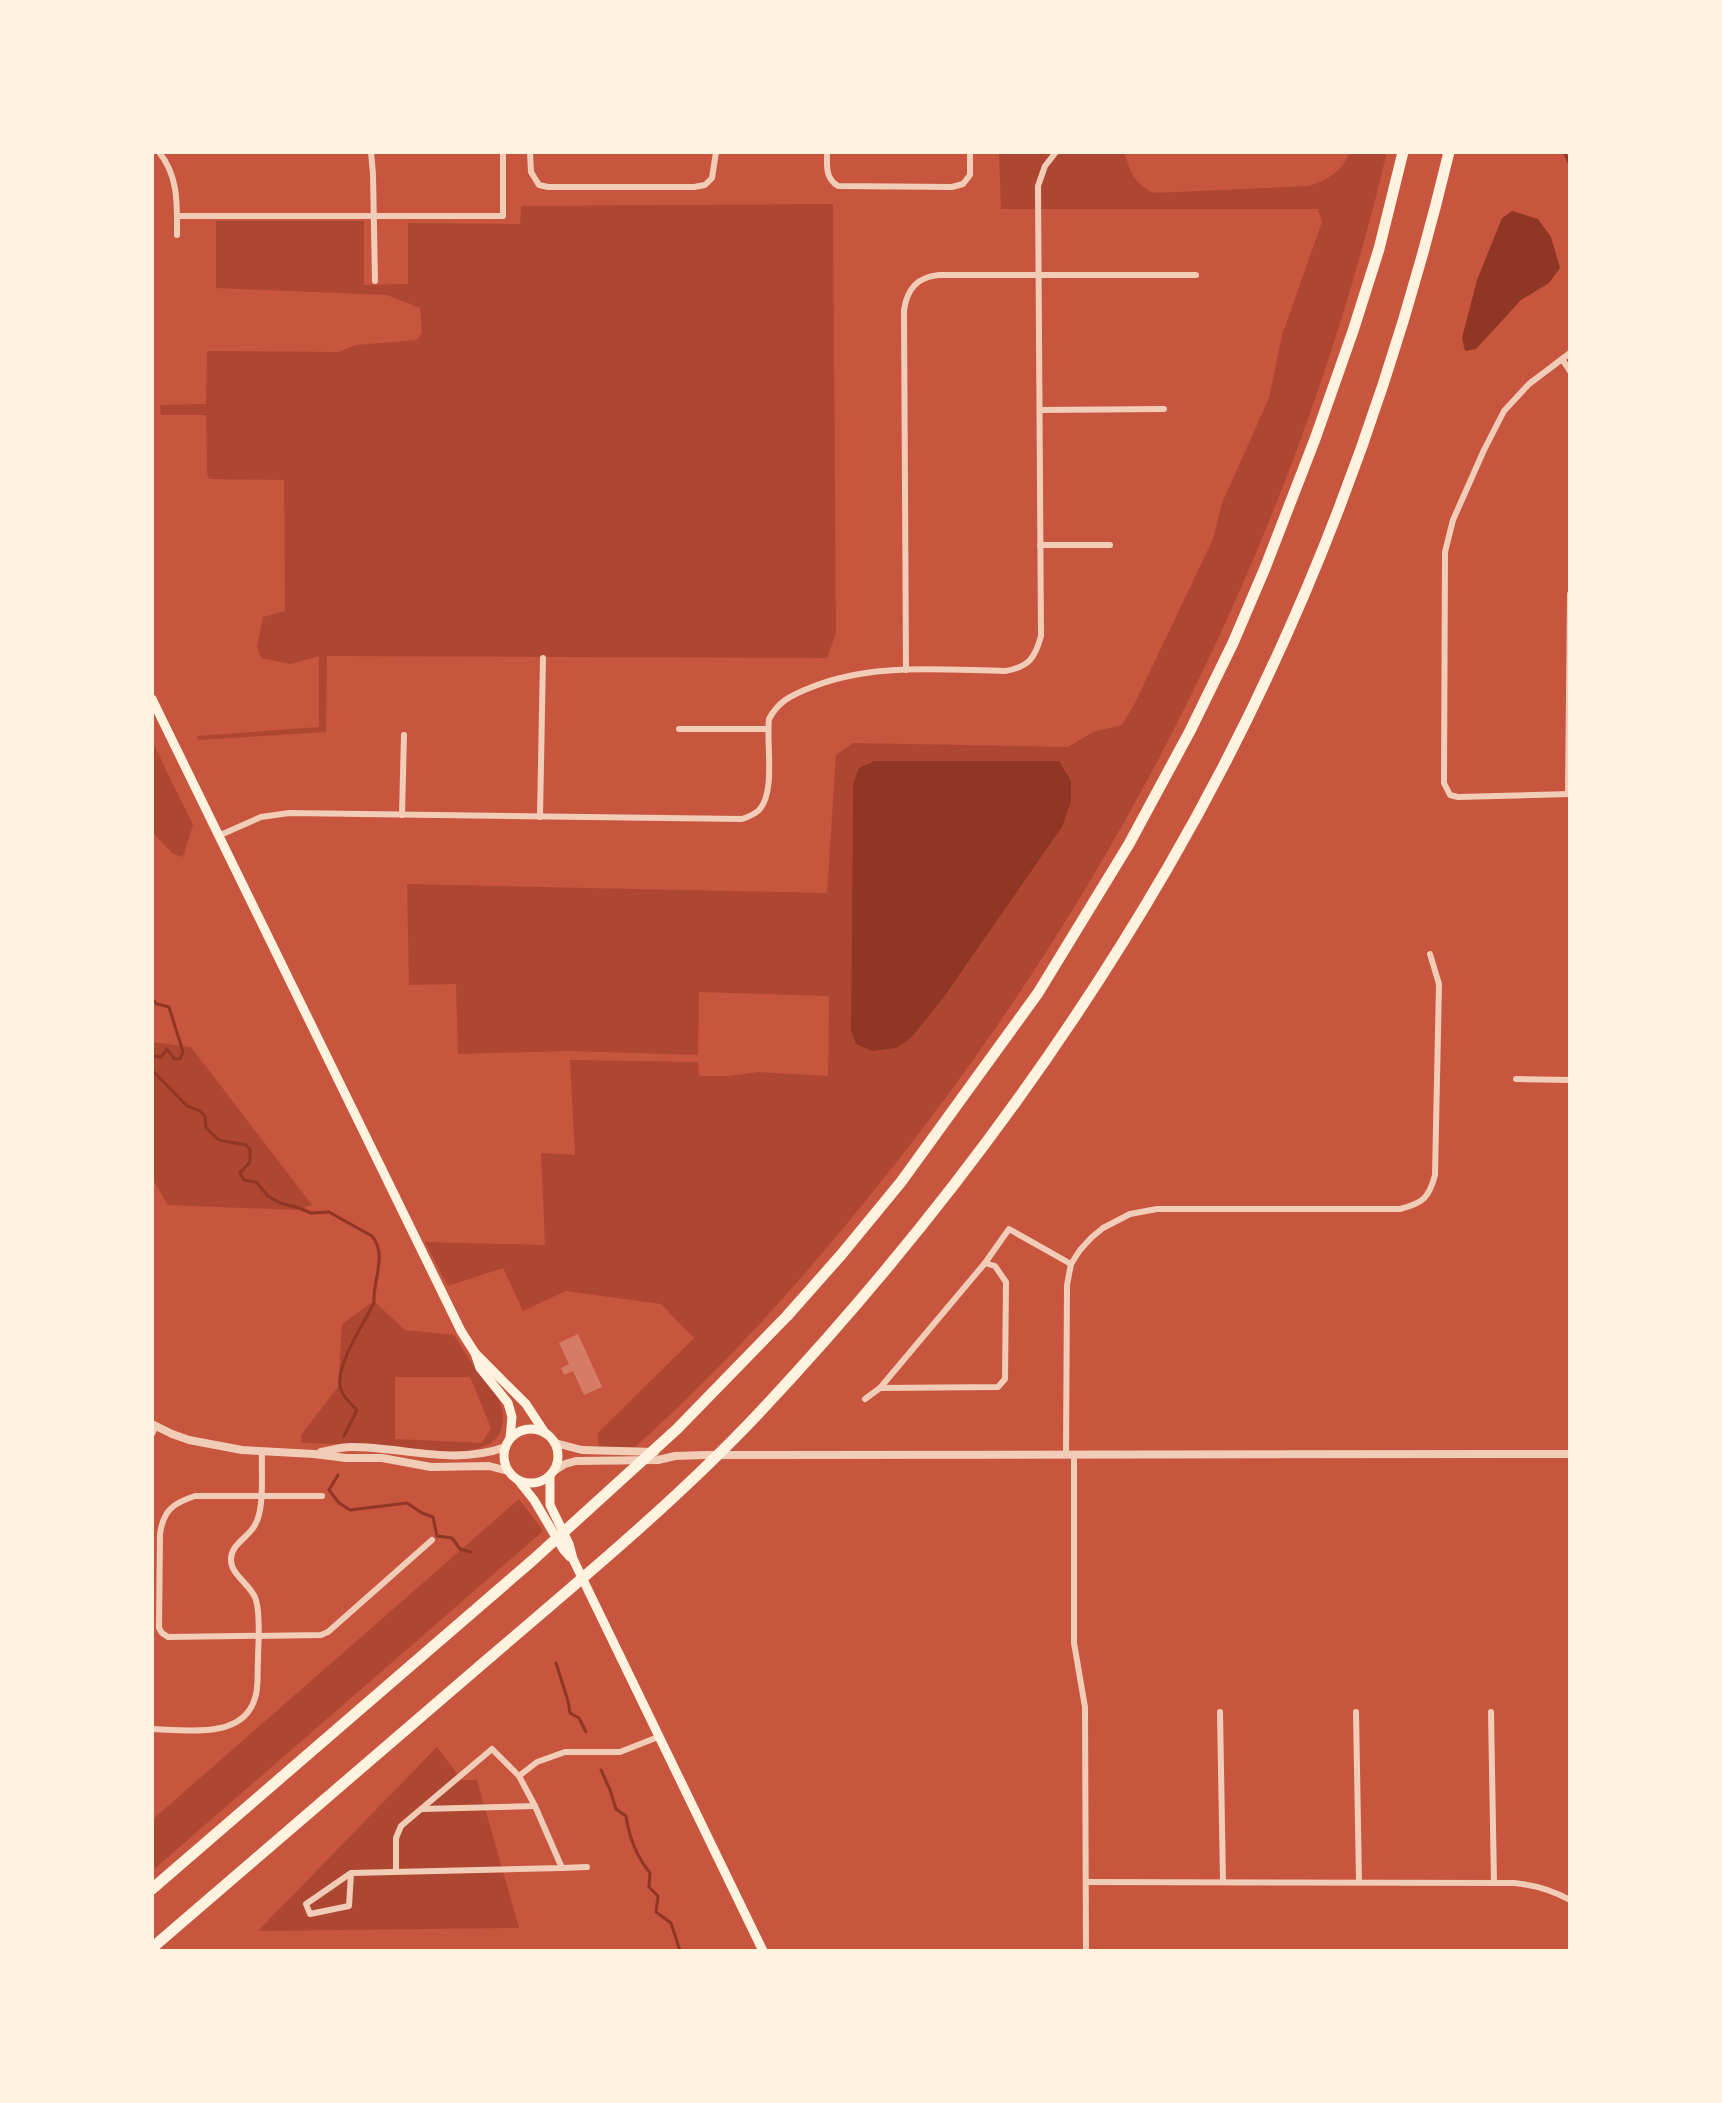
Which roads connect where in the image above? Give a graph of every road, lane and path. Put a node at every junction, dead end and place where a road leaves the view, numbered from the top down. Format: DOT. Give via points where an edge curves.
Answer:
graph roads {
  1 [pos="172,152"];
  2 [pos="371,152"];
  3 [pos="503,152"];
  4 [pos="530,152"];
  5 [pos="716,152"];
  6 [pos="827,152"];
  7 [pos="970,152"];
  8 [pos="1056,152"];
  9 [pos="1403,152"];
  10 [pos="1449,152"];
  11 [pos="161,155"];
  12 [pos="177,216"];
  13 [pos="374,216"];
  14 [pos="177,235"];
  15 [pos="1039,275"];
  16 [pos="1196,275"];
  17 [pos="375,281"];
  18 [pos="1570,353"];
  19 [pos="1562,359"];
  20 [pos="1570,371"];
  21 [pos="1164,409"];
  22 [pos="1040,410"];
  23 [pos="1040,545"];
  24 [pos="1110,545"];
  25 [pos="1570,594"];
  26 [pos="543,658"];
  27 [pos="906,670"];
  28 [pos="152,699"];
  29 [pos="679,729"];
  30 [pos="768,729"];
  31 [pos="404,735"];
  32 [pos="1569,794"];
  33 [pos="402,815"];
  34 [pos="540,817"];
  35 [pos="218,836"];
  36 [pos="1430,954"];
  37 [pos="1516,1079"];
  38 [pos="1570,1080"];
  39 [pos="985,1263"];
  40 [pos="1071,1264"];
  41 [pos="475,1353"];
  42 [pos="880,1388"];
  43 [pos="865,1399"];
  44 [pos="153,1428"];
  45 [pos="545,1433"];
  46 [pos="508,1443"];
  47 [pos="555,1443"];
  48 [pos="262,1452"];
  49 [pos="314,1454"];
  50 [pos="1570,1454"];
  51 [pos="1070,1455"];
  52 [pos="675,1456"];
  53 [pos="508,1471"];
  54 [pos="552,1474"];
  55 [pos="517,1479"];
  56 [pos="261,1496"];
  57 [pos="322,1496"];
  58 [pos="432,1540"];
  59 [pos="573,1559"];
  60 [pos="258,1636"];
  61 [pos="1220,1712"];
  62 [pos="1356,1712"];
  63 [pos="1491,1712"];
  64 [pos="152,1729"];
  65 [pos="658,1737"];
  66 [pos="519,1776"];
  67 [pos="535,1806"];
  68 [pos="422,1809"];
  69 [pos="587,1867"];
  70 [pos="562,1868"];
  71 [pos="396,1871"];
  72 [pos="351,1873"];
  73 [pos="1359,1881"];
  74 [pos="1086,1882"];
  75 [pos="1223,1882"];
  76 [pos="1494,1883"];
  77 [pos="152,1889"];
  78 [pos="1570,1900"];
  79 [pos="152,1948"];
  80 [pos="763,1951"];
  81 [pos="1086,1951"];
  1 -- 11 [label="street"];
  2 -- 13 [label="street"];
  3 -- 13 [label="street" via="503,216"];
  4 -- 5 [label="street" via="533,177 543,186 694,187 712,178"];
  6 -- 7 [label="street" via="827,173 838,186 952,187 970,175"];
  8 -- 15 [label="street" via="1038,186"];
  9 -- 77 [label="highway" via="1353,331 1233,643 1129,844 1038,993 901,1182 841,1255 677,1429"];
  10 -- 79 [label="highway" via="1383,384 1278,653 1167,868 994,1135 901,1254 754,1418 550,1606"];
  11 -- 12 [label="street" via="175,180"];
  12 -- 13 [label="street"];
  12 -- 14 [label="street"];
  13 -- 17 [label="street"];
  15 -- 16 [label="street"];
  15 -- 22 [label="street"];
  15 -- 27 [label="street" via="929,276 908,292"];
  18 -- 19 [label="street"];
  19 -- 20 [label="street"];
  19 -- 32 [label="street" via="1504,411 1448,536 1444,783 1450,795 1465,798"];
  21 -- 22 [label="street"];
  22 -- 23 [label="street"];
  23 -- 24 [label="street"];
  23 -- 27 [label="street" via="1041,636 1030,662 1005,671"];
  25 -- 32 [label="street"];
  26 -- 34 [label="street"];
  27 -- 30 [label="street" via="852,673 818,684 774,709"];
  28 -- 35 [label="main road"];
  29 -- 30 [label="street"];
  30 -- 34 [label="street" via="767,794 751,816"];
  31 -- 33 [label="street"];
  33 -- 34 [label="street"];
  33 -- 35 [label="street" via="274,813"];
  35 -- 41 [label="main road"];
  36 -- 40 [label="street" via="1439,984 1435,1175 1430,1192 1417,1205 1157,1209 1130,1214 1103,1228"];
  37 -- 38 [label="street"];
  39 -- 40 [label="street" via="1009,1229"];
  39 -- 42 [label="street"];
  39 -- 42 [label="street" via="995,1266 1006,1282 1002,1384"];
  40 -- 51 [label="street" via="1066,1304"];
  41 -- 45 [label="main road" via="526,1404"];
  41 -- 46 [label="main road" via="480,1368 508,1403"];
  42 -- 43 [label="street"];
  44 -- 48 [label="street" via="206,1444"];
  45 -- 46 [label="main road" via="528,1429"];
  45 -- 47 [label="main road"];
  46 -- 49 [label="street" via="465,1456 348,1447"];
  46 -- 53 [label="main road"];
  47 -- 52 [label="street" via="572,1449"];
  47 -- 54 [label="main road" via="558,1456"];
  48 -- 49 [label="street"];
  48 -- 56 [label="street"];
  49 -- 53 [label="street"];
  50 -- 51 [label="street"];
  51 -- 52 [label="street"];
  51 -- 74 [label="street" via="1074,1643 1085,1707"];
  52 -- 54 [label="street" via="576,1461"];
  53 -- 55 [label="main road"];
  54 -- 55 [label="main road" via="533,1484"];
  54 -- 59 [label="main road" via="550,1505"];
  55 -- 59 [label="main road"];
  56 -- 57 [label="street"];
  56 -- 60 [label="street" via="256,1524 233,1550 230,1562 254,1594"];
  56 -- 60 [label="street" via="195,1496 176,1504 161,1520 160,1534 162,1633"];
  58 -- 60 [label="street" via="328,1632"];
  59 -- 65 [label="main road"];
  60 -- 64 [label="street" via="255,1700 241,1719 214,1730"];
  61 -- 75 [label="street"];
  62 -- 73 [label="street"];
  63 -- 76 [label="street"];
  65 -- 66 [label="street" via="620,1752 565,1752 537,1762"];
  65 -- 80 [label="main road"];
  66 -- 67 [label="street"];
  66 -- 68 [label="street" via="492,1749"];
  67 -- 68 [label="street"];
  67 -- 70 [label="street"];
  68 -- 71 [label="street" via="401,1826"];
  69 -- 70 [label="street"];
  70 -- 71 [label="street"];
  71 -- 72 [label="street"];
  72 -- 72 [label="street" via="349,1906 310,1914 306,1904"];
  73 -- 75 [label="street"];
  73 -- 76 [label="street"];
  74 -- 75 [label="street"];
  74 -- 81 [label="street"];
  76 -- 78 [label="street" via="1534,1885"];
}
